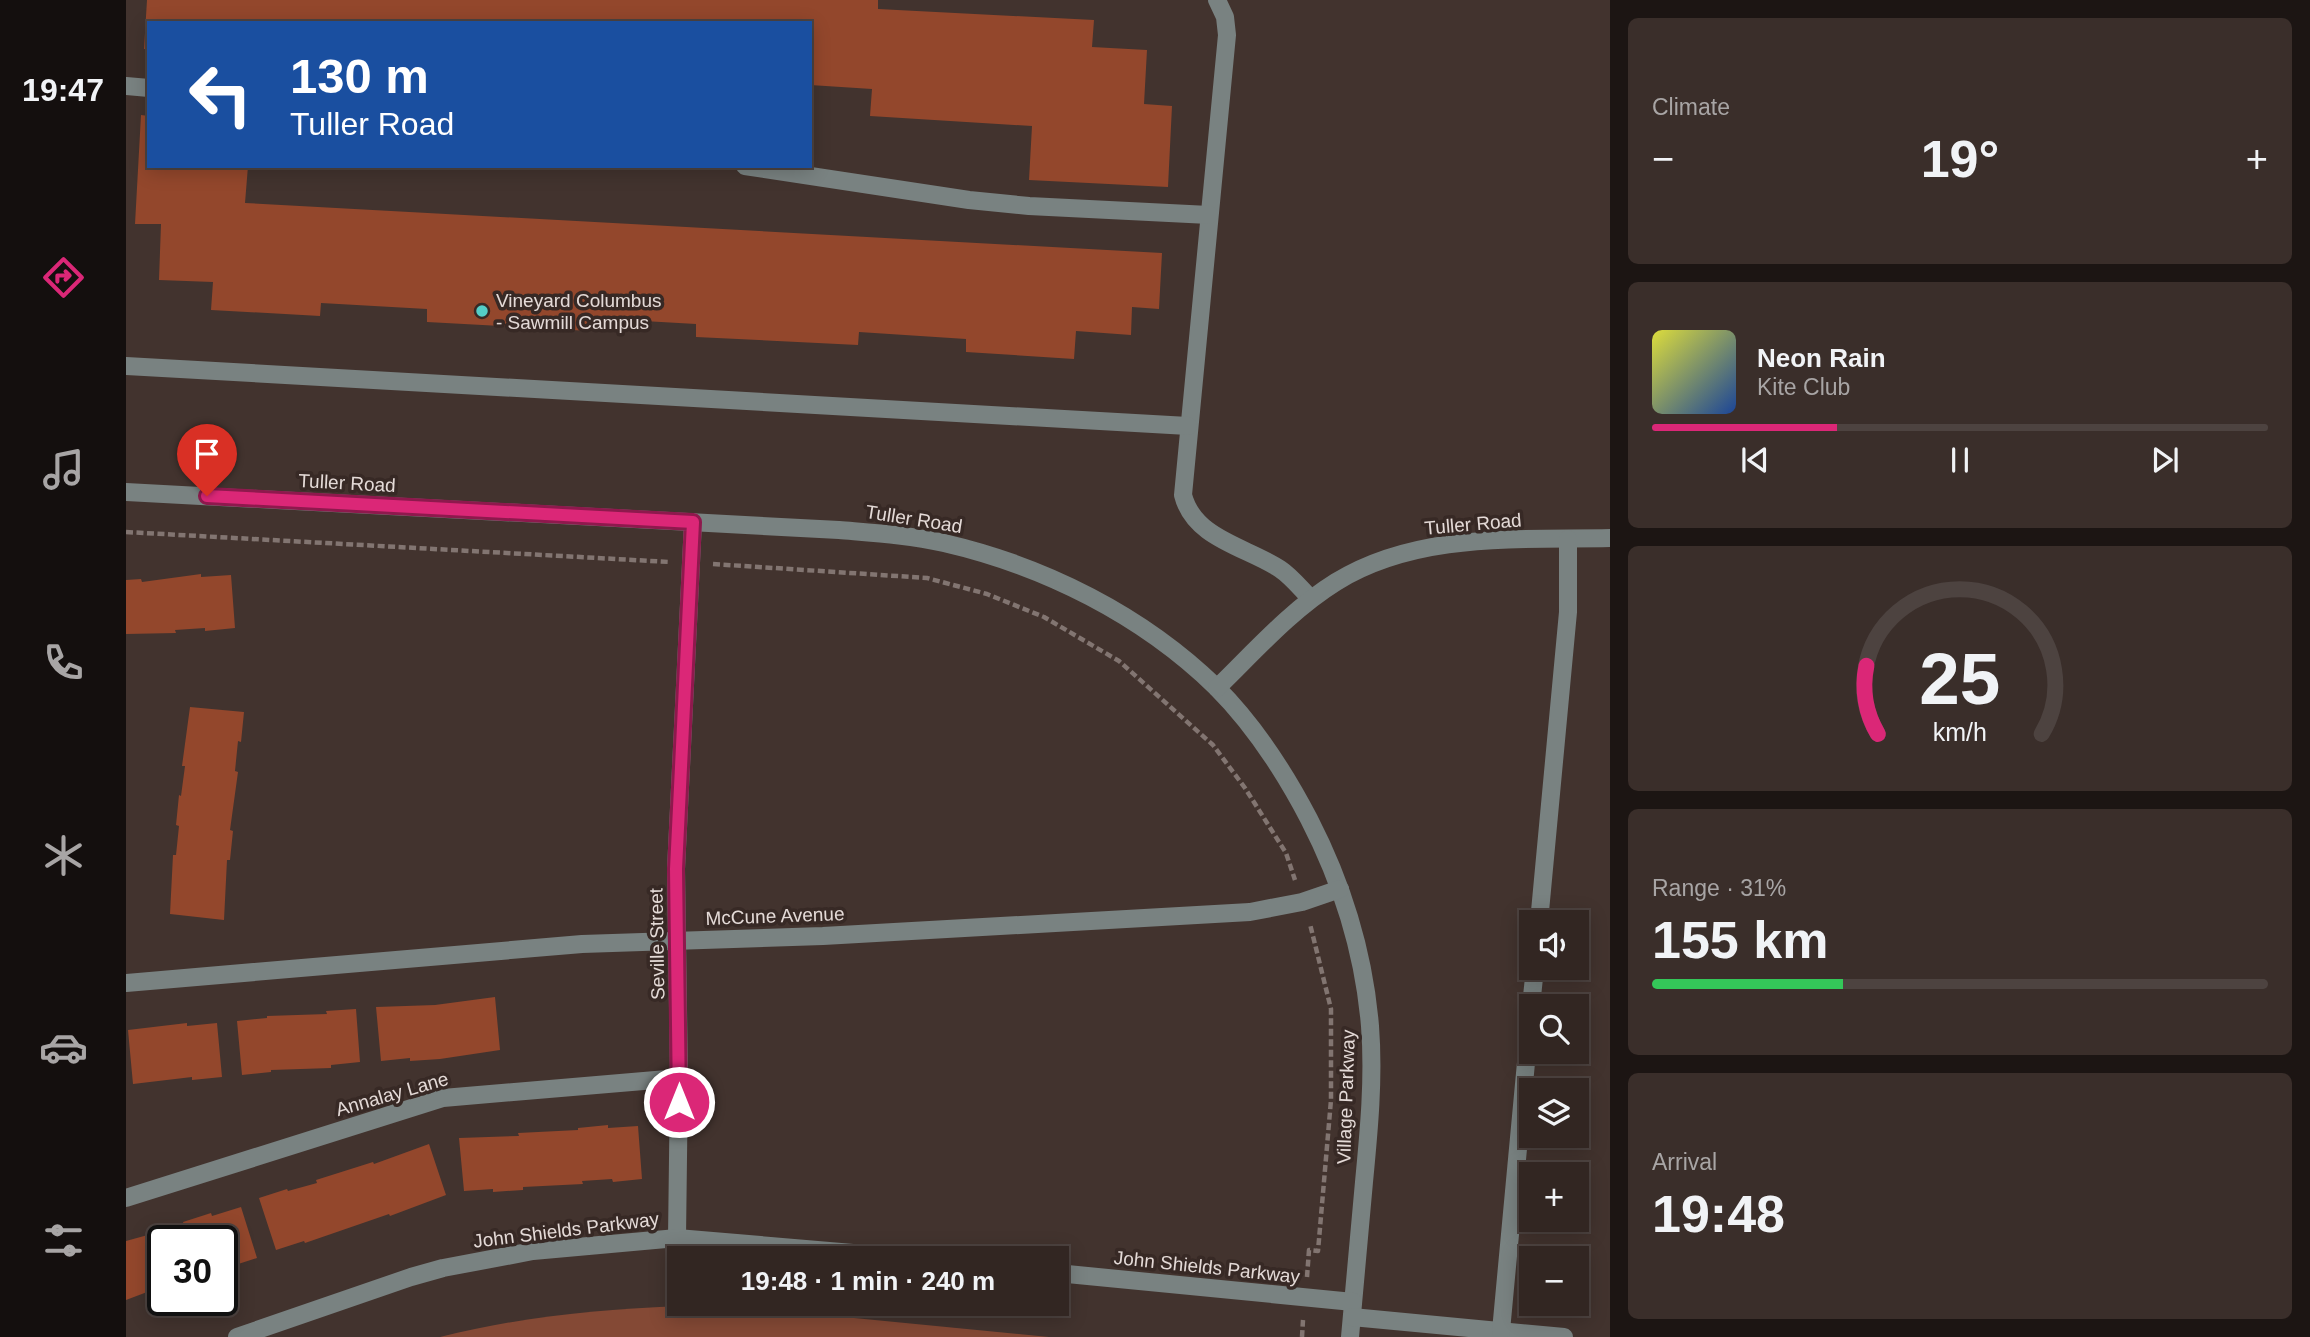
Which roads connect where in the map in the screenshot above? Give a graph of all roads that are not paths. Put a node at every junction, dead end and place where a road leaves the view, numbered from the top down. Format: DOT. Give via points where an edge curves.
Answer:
graph roads {
  1 [pos="1217,0"];
  2 [pos="126,86"];
  3 [pos="147,88"];
  4 [pos="758,168"];
  5 [pos="1209,215"];
  6 [pos="126,366"];
  7 [pos="1188,426"];
  8 [pos="126,492"];
  9 [pos="693,522"];
  10 [pos="1610,538"];
  11 [pos="1568,539"];
  12 [pos="1311,599"];
  13 [pos="1217,688"];
  14 [pos="1340,889"];
  15 [pos="1540,910"];
  16 [pos="679,940"];
  17 [pos="126,983"];
  18 [pos="1526,1064"];
  19 [pos="679,1078"];
  20 [pos="126,1198"];
  21 [pos="677,1238"];
  22 [pos="771,1246"];
  23 [pos="1069,1274"];
  24 [pos="1353,1310"];
  25 [pos="1501,1331"];
  26 [pos="237,1337"];
  27 [pos="1350,1337"];
  28 [pos="1564,1337"];
  1 -- 5 [label="street" via="1227,35"];
  2 -- 3 [label="street"];
  4 -- 5 [label="street" via="969,200"];
  5 -- 7 [label="street"];
  6 -- 7 [label="street"];
  7 -- 12 [label="street" via="1183,489 1192,516 1225,541 1282,570"];
  8 -- 9 [label="street, Tuller Road"];
  9 -- 13 [label="street, Tuller Road" via="877,533 994,556 1043,574 1108,607 1164,644"];
  9 -- 16 [label="street, Seville Street" via="676,869"];
  10 -- 11 [label="street, Tuller Road"];
  11 -- 12 [label="street, Tuller Road" via="1470,542 1406,552 1362,568"];
  11 -- 15 [label="street" via="1568,612"];
  12 -- 13 [label="street, Tuller Road"];
  13 -- 14 [label="street, Village Parkway" via="1300,802"];
  14 -- 16 [label="street, McCune Avenue" via="1250,912"];
  14 -- 24 [label="street, Village Parkway" via="1361,965 1371,1051 1371,1108"];
  16 -- 17 [label="street, McCune Avenue" via="568,945"];
  16 -- 19 [label="street, Seville Street"];
  18 -- 25 [label="street"];
  19 -- 20 [label="street, Annalay Lane" via="443,1098"];
  19 -- 21 [label="street, Seville Street"];
  21 -- 22 [label="street, John Shields Parkway"];
  21 -- 26 [label="street, John Shields Parkway" via="533,1251 443,1268"];
  23 -- 24 [label="street, John Shields Parkway"];
  24 -- 25 [label="street, John Shields Parkway"];
  24 -- 27 [label="street, Village Parkway"];
  25 -- 28 [label="street, John Shields Parkway"];
}
